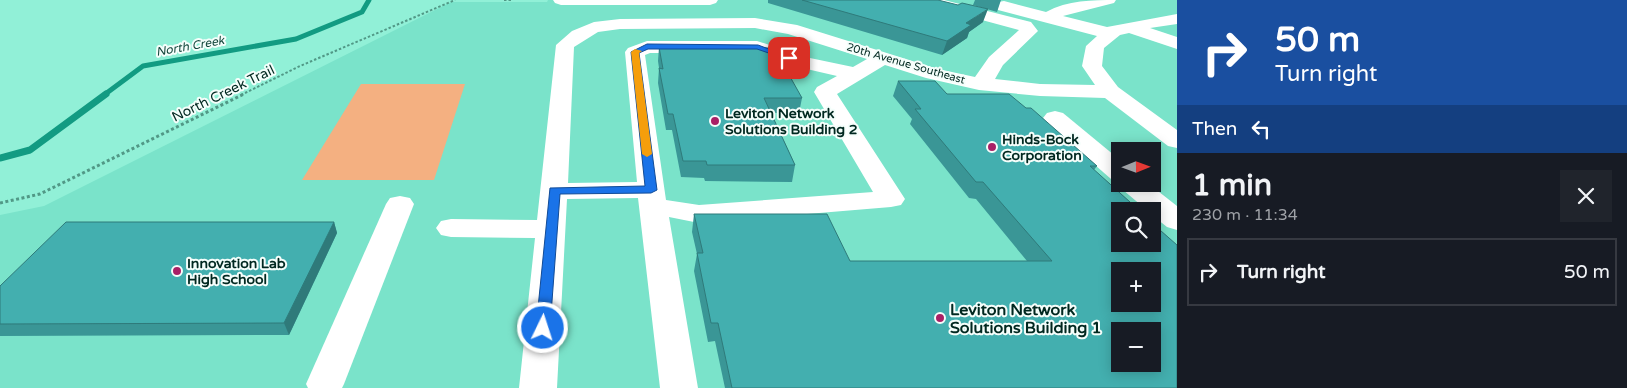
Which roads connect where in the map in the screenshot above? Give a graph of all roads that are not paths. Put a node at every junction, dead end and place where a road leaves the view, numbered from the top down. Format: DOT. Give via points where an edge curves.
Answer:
graph roads {
  1 [pos="561,0"];
  2 [pos="711,0"];
  3 [pos="925,0"];
  4 [pos="978,0"];
  5 [pos="1108,0"];
  6 [pos="1049,17"];
  7 [pos="1177,19"];
  8 [pos="718,23"];
  9 [pos="1138,26"];
  10 [pos="1112,34"];
  11 [pos="1177,36"];
  12 [pos="1177,43"];
  13 [pos="883,58"];
  14 [pos="855,74"];
  15 [pos="983,84"];
  16 [pos="1110,92"];
  17 [pos="1055,118"];
  18 [pos="1177,141"];
  19 [pos="1111,165"];
  20 [pos="554,190"];
  21 [pos="1143,192"];
  22 [pos="652,198"];
  23 [pos="400,204"];
  24 [pos="1177,221"];
  25 [pos="451,228"];
  26 [pos="551,229"];
  27 [pos="326,384"];
  28 [pos="538,388"];
  29 [pos="679,388"];
  1 -- 2 [label="street"];
  2 -- 8 [label="street"];
  3 -- 15 [label="street" via="1025,26 1029,32 997,58 987,71"];
  4 -- 6 [label="street"];
  5 -- 6 [label="street" via="1062,10"];
  6 -- 10 [label="street"];
  7 -- 9 [label="street"];
  8 -- 13 [label="street, 20th Avenue Southeast" via="755,23 790,28"];
  8 -- 20 [label="street, 20th Avenue Southeast" via="594,27 566,45"];
  9 -- 10 [label="street"];
  9 -- 11 [label="street"];
  9 -- 12 [label="street"];
  10 -- 16 [label="street" via="1095,46 1092,66"];
  13 -- 14 [label="street"];
  13 -- 15 [label="street, 20th Avenue Southeast" via="933,74"];
  14 -- 22 [label="street" via="805,63 758,47 647,47 635,52"];
  14 -- 22 [label="street" via="825,92 891,199 699,214"];
  15 -- 16 [label="street, 20th Avenue Southeast"];
  16 -- 18 [label="street"];
  17 -- 19 [label="street"];
  20 -- 22 [label="street"];
  20 -- 26 [label="street"];
  21 -- 24 [label="street"];
  22 -- 29 [label="street"];
  23 -- 27 [label="street"];
  25 -- 26 [label="street"];
  26 -- 28 [label="street"];
}
